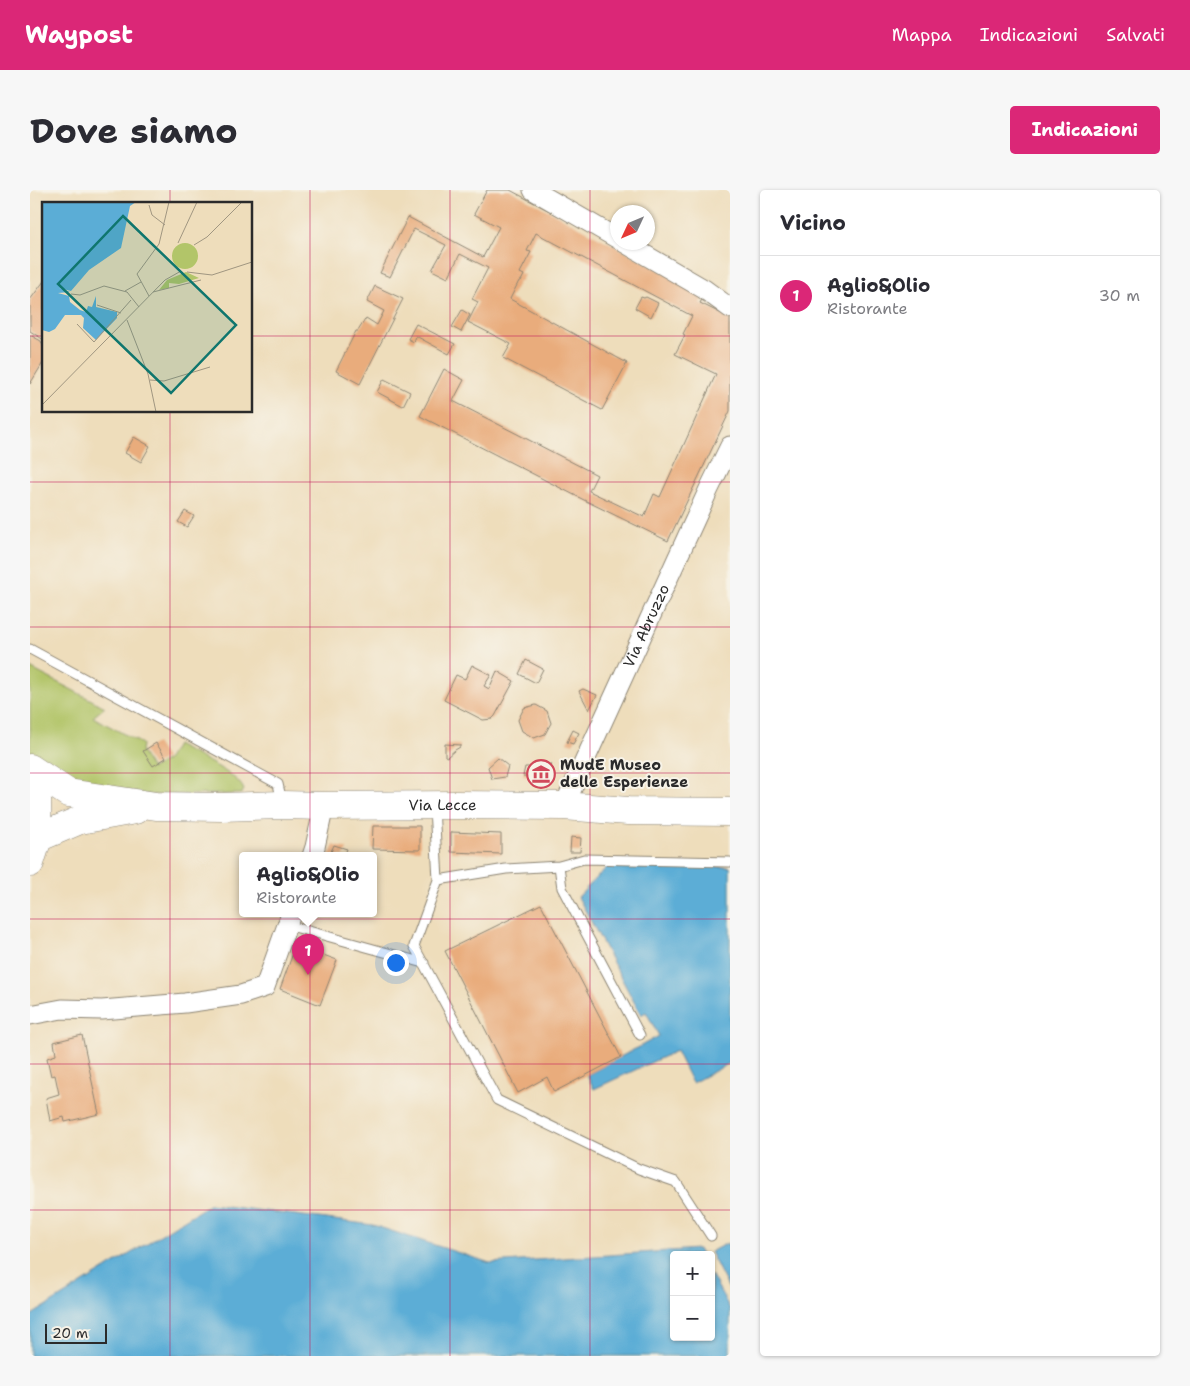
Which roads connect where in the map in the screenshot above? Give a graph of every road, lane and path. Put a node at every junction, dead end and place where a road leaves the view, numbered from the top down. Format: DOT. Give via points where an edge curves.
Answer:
graph roads {
  1 [pos="533,190"];
  2 [pos="610,234"];
  3 [pos="637,250"];
  4 [pos="730,308"];
  5 [pos="730,446"];
  6 [pos="30,649"];
  7 [pos="30,768"];
  8 [pos="30,780"];
  9 [pos="282,805"];
  10 [pos="434,805"];
  11 [pos="156,806"];
  12 [pos="324,806"];
  13 [pos="564,806"];
  14 [pos="730,812"];
  15 [pos="34,851"];
  16 [pos="314,852"];
  17 [pos="730,862"];
  18 [pos="559,866"];
  19 [pos="438,880"];
  20 [pos="290,919"];
  21 [pos="424,963"];
  22 [pos="30,1015"];
  23 [pos="640,1035"];
  24 [pos="711,1236"];
  1 -- 2 [label="street"];
  3 -- 4 [label="street"];
  5 -- 13 [label="street, Via Abruzzo"];
  6 -- 9 [label="lane" via="278,784"];
  7 -- 11 [label="main road, Via Lecce" via="68,793"];
  8 -- 15 [label="main road" via="38,800"];
  9 -- 11 [label="main road, Via Lecce"];
  9 -- 12 [label="main road, Via Lecce"];
  10 -- 12 [label="main road, Via Lecce"];
  10 -- 13 [label="main road, Via Lecce"];
  10 -- 19 [label="lane"];
  11 -- 15 [label="main road, Via Lecce" via="80,820"];
  12 -- 16 [label="street"];
  13 -- 14 [label="main road, Via Lecce" via="628,811"];
  17 -- 18 [label="lane" via="584,858"];
  18 -- 19 [label="lane" via="506,869"];
  18 -- 23 [label="lane" via="562,888"];
  19 -- 21 [label="lane" via="414,946"];
  20 -- 21 [label="lane" via="302,930"];
  20 -- 22 [label="street" via="266,986 241,996 102,1010 62,1009"];
  21 -- 24 [label="lane" via="497,1100 639,1169 676,1182"];
}
